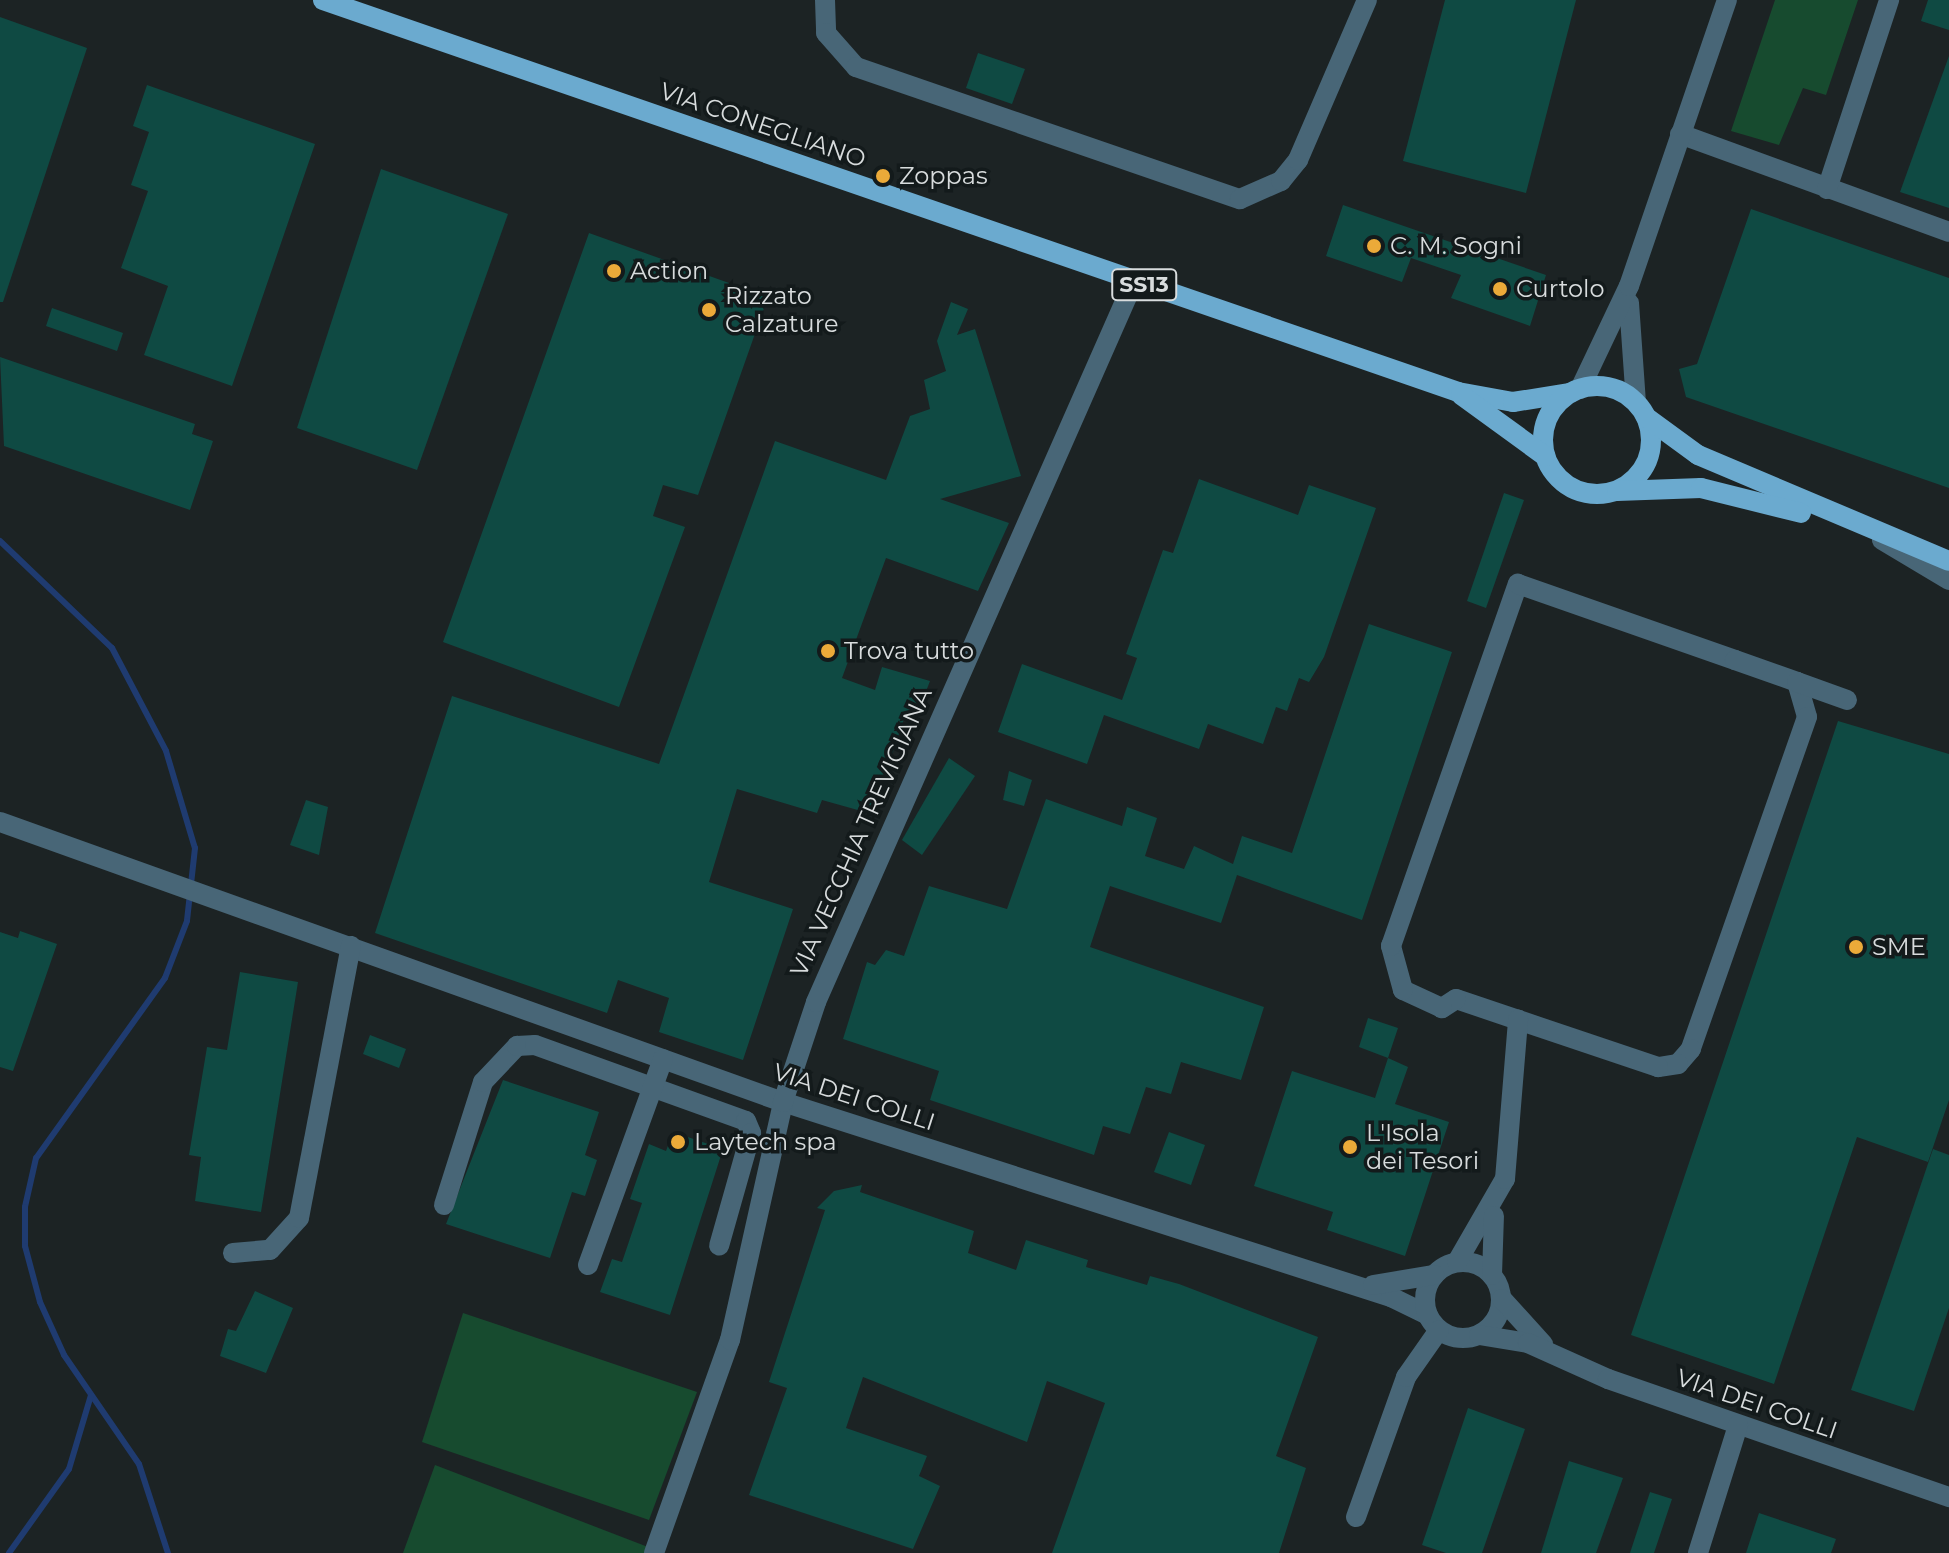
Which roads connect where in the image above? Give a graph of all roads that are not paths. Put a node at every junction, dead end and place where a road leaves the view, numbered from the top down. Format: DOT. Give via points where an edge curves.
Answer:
graph roads {
  1 [pos="323,0"];
  2 [pos="825,0"];
  3 [pos="1367,0"];
  4 [pos="1727,0"];
  5 [pos="1889,0"];
  6 [pos="1680,134"];
  7 [pos="1827,189"];
  8 [pos="1949,232"];
  9 [pos="1134,281"];
  10 [pos="1629,286"];
  11 [pos="1575,391"];
  12 [pos="1458,392"];
  13 [pos="1641,410"];
  14 [pos="1545,456"];
  15 [pos="1617,491"];
  16 [pos="1867,532"];
  17 [pos="1949,561"];
  18 [pos="1949,580"];
  19 [pos="1797,682"];
  20 [pos="1807,717"];
  21 [pos="0,822"];
  22 [pos="351,946"];
  23 [pos="1518,1020"];
  24 [pos="663,1059"];
  25 [pos="653,1088"];
  26 [pos="783,1102"];
  27 [pos="444,1205"];
  28 [pos="1495,1208"];
  29 [pos="719,1246"];
  30 [pos="233,1253"];
  31 [pos="1457,1262"];
  32 [pos="588,1265"];
  33 [pos="1434,1275"];
  34 [pos="1492,1275"];
  35 [pos="1345,1284"];
  36 [pos="1502,1299"];
  37 [pos="1434,1322"];
  38 [pos="1479,1335"];
  39 [pos="1552,1352"];
  40 [pos="1738,1425"];
  41 [pos="1949,1497"];
  42 [pos="1356,1517"];
  43 [pos="654,1553"];
  44 [pos="1698,1553"];
  1 -- 9 [label="main road, VIA CONEGLIANO / SS13"];
  2 -- 3 [label="street" via="826,33 856,67 1240,199 1281,181 1298,160"];
  4 -- 6 [label="street"];
  5 -- 7 [label="street"];
  6 -- 7 [label="street"];
  6 -- 10 [label="street"];
  7 -- 8 [label="street"];
  9 -- 12 [label="main road, VIA CONEGLIANO / SS13"];
  9 -- 26 [label="street, VIA VECCHIA TREVIGIANA" via="855,905"];
  10 -- 11 [label="street"];
  10 -- 13 [label="street"];
  11 -- 12 [label="main road, VIA CONEGLIANO / SS13" via="1513,402"];
  11 -- 13 [label="main road" via="1610,387"];
  11 -- 14 [label="main road" via="1547,420"];
  12 -- 14 [label="main road, VIA CONEGLIANO / SS13"];
  13 -- 15 [label="main road" via="1651,434 1644,469"];
  13 -- 16 [label="main road" via="1698,455"];
  14 -- 15 [label="main road" via="1565,485 1599,495"];
  15 -- 16 [label="main road" via="1701,488"];
  16 -- 17 [label="main road"];
  16 -- 18 [label="street"];
  19 -- 20 [label="street"];
  19 -- 20 [label="street" via="1847,700"];
  19 -- 23 [label="street" via="1518,584 1390,959 1411,997 1442,1008 1456,999"];
  20 -- 23 [label="street" via="1685,1058 1658,1067"];
  21 -- 22 [label="street, VIA DEI COLLI"];
  22 -- 24 [label="street, VIA DEI COLLI"];
  22 -- 30 [label="street" via="299,1218 270,1250"];
  23 -- 28 [label="street" via="1512,1139"];
  24 -- 25 [label="street"];
  24 -- 26 [label="street, VIA DEI COLLI"];
  25 -- 27 [label="street" via="535,1045 517,1046 483,1082"];
  25 -- 29 [label="street" via="746,1121 751,1133"];
  25 -- 32 [label="street"];
  26 -- 35 [label="street, VIA DEI COLLI"];
  26 -- 43 [label="street, VIA VECCHIA TREVIGIANA" via="730,1340"];
  28 -- 31 [label="street"];
  28 -- 34 [label="street"];
  31 -- 33 [label="street, VIA DEI COLLI"];
  31 -- 34 [label="street"];
  33 -- 35 [label="street, VIA DEI COLLI"];
  33 -- 37 [label="street" via="1425,1295"];
  34 -- 36 [label="street, VIA DEI COLLI"];
  35 -- 37 [label="street, VIA DEI COLLI"];
  36 -- 38 [label="street" via="1496,1321"];
  36 -- 39 [label="street, VIA DEI COLLI"];
  37 -- 38 [label="street, VIA DEI COLLI" via="1458,1338"];
  37 -- 42 [label="street" via="1406,1377"];
  38 -- 39 [label="street, VIA DEI COLLI"];
  39 -- 40 [label="street, VIA DEI COLLI"];
  40 -- 41 [label="street, VIA DEI COLLI"];
  40 -- 44 [label="street"];
}
